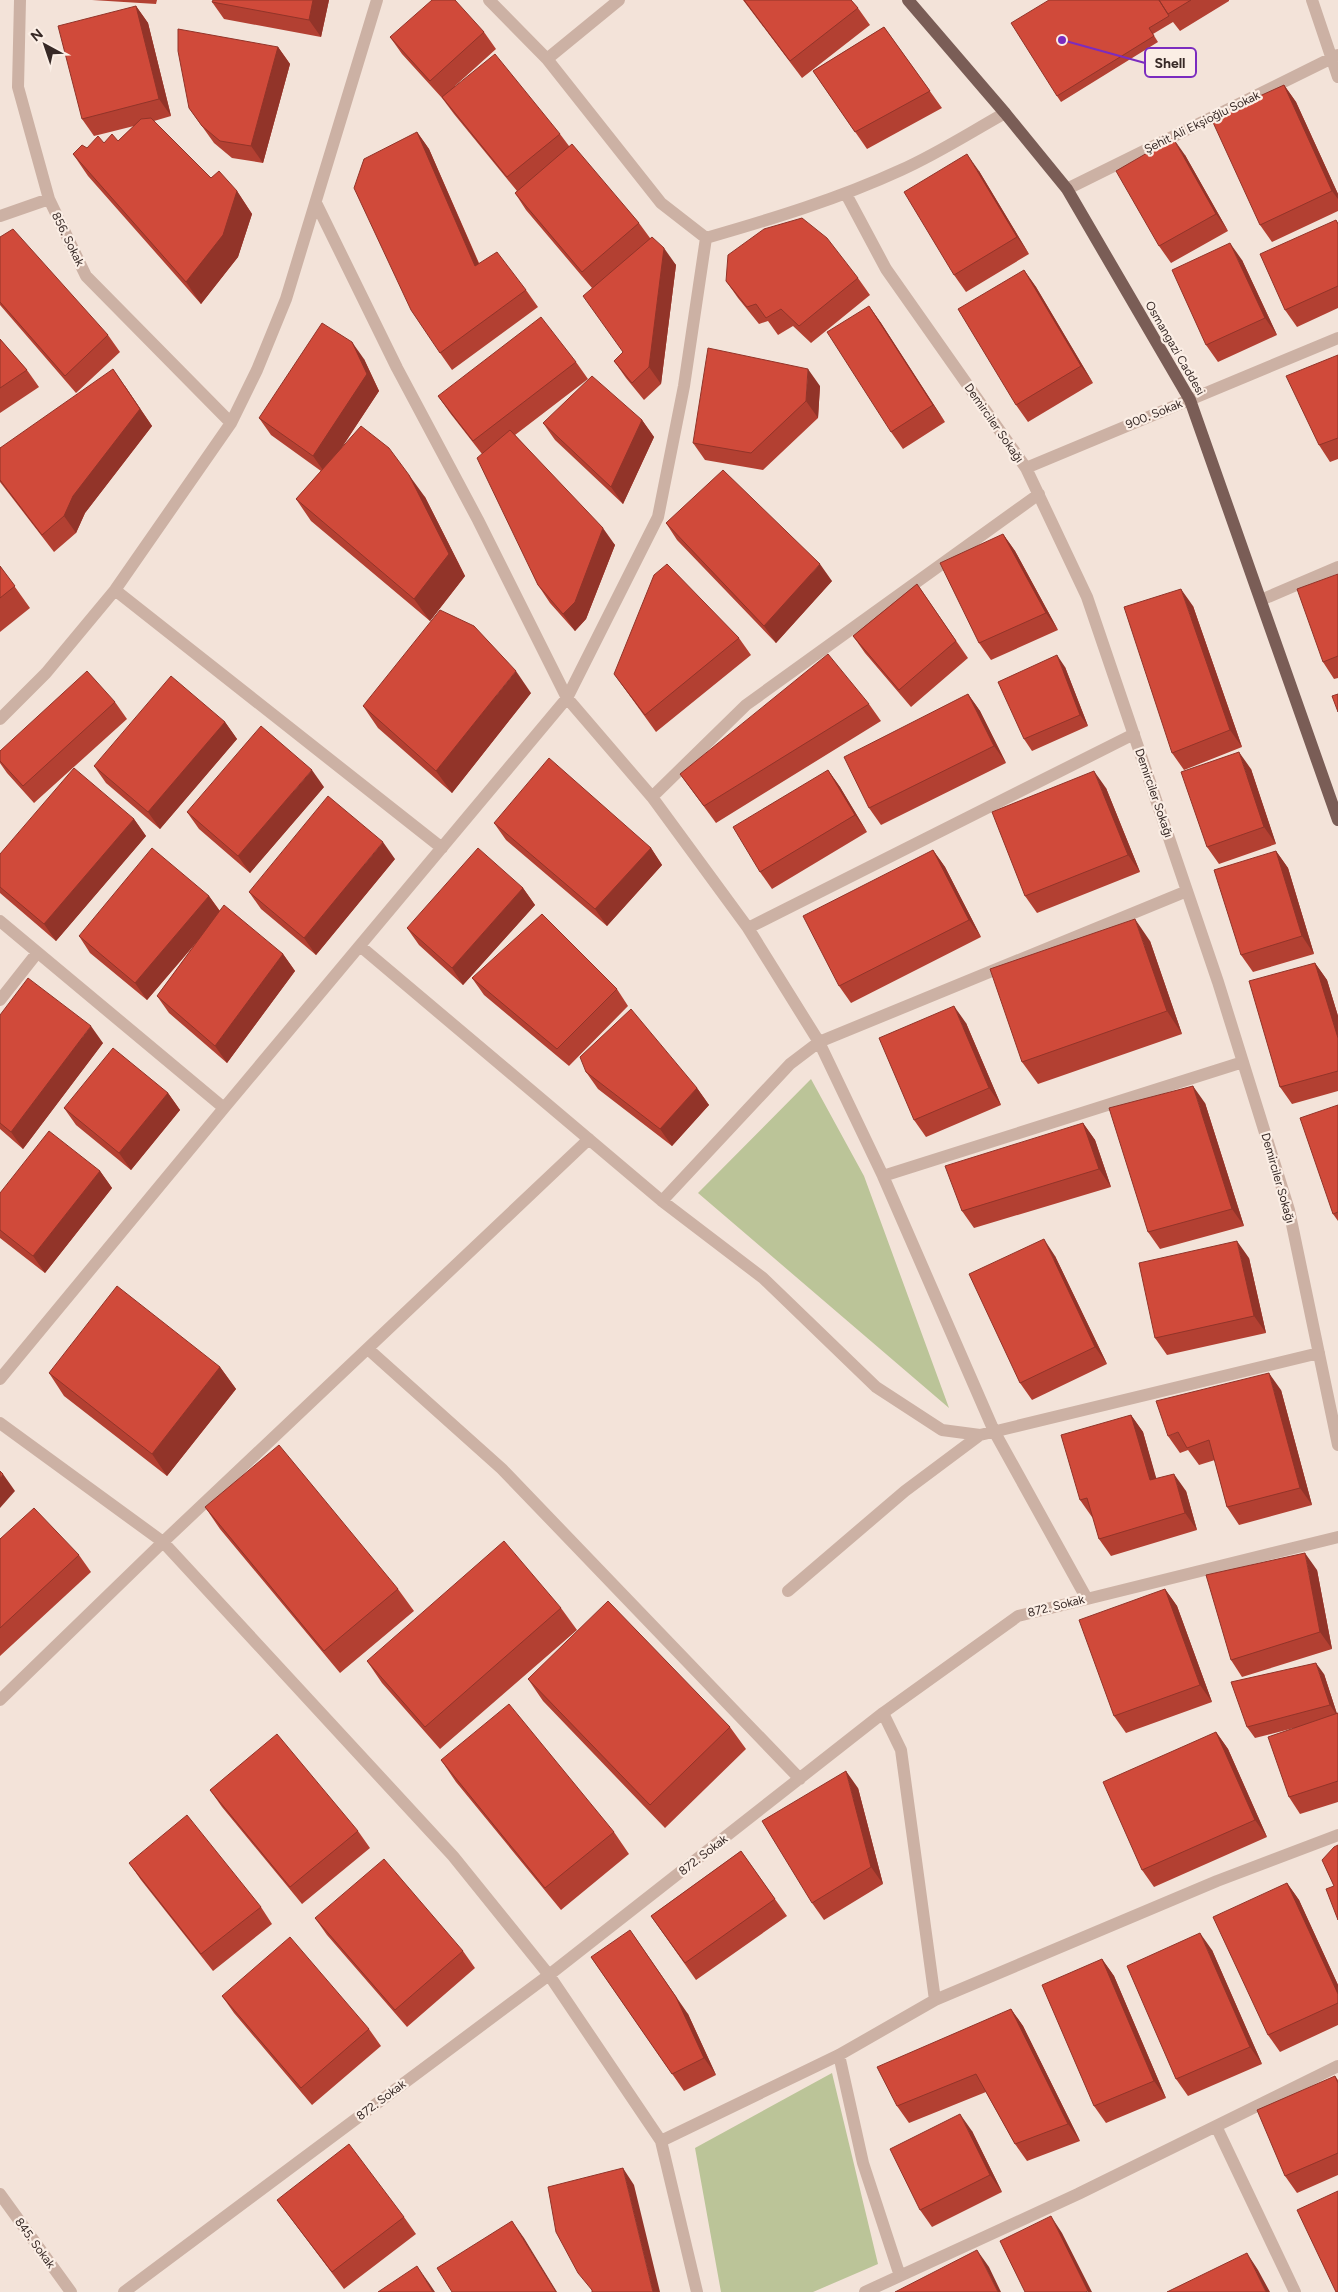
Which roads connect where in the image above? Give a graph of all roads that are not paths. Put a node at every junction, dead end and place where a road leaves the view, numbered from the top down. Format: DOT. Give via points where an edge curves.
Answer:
graph roads {
  1 [pos="20,0"];
  2 [pos="377,0"];
  3 [pos="489,0"];
  4 [pos="619,0"];
  5 [pos="908,0"];
  6 [pos="1312,0"];
  7 [pos="1334,56"];
  8 [pos="547,59"];
  9 [pos="1338,77"];
  10 [pos="1005,113"];
  11 [pos="1067,189"];
  12 [pos="846,194"];
  13 [pos="49,199"];
  14 [pos="316,203"];
  15 [pos="0,216"];
  16 [pos="706,238"];
  17 [pos="1338,338"];
  18 [pos="1190,400"];
  19 [pos="231,422"];
  20 [pos="1026,468"];
  21 [pos="1039,494"];
  22 [pos="1338,567"];
  23 [pos="115,590"];
  24 [pos="1261,600"];
  25 [pos="567,698"];
  26 [pos="0,719"];
  27 [pos="1134,734"];
  28 [pos="652,797"];
  29 [pos="1338,820"];
  30 [pos="442,848"];
  31 [pos="1187,891"];
  32 [pos="0,921"];
  33 [pos="748,928"];
  34 [pos="360,946"];
  35 [pos="37,953"];
  36 [pos="0,1000"];
  37 [pos="819,1042"];
  38 [pos="1243,1062"];
  39 [pos="224,1108"];
  40 [pos="589,1140"];
  41 [pos="883,1176"];
  42 [pos="662,1201"];
  43 [pos="368,1349"];
  44 [pos="1318,1352"];
  45 [pos="0,1379"];
  46 [pos="0,1423"];
  47 [pos="994,1431"];
  48 [pos="980,1435"];
  49 [pos="1338,1445"];
  50 [pos="1338,1537"];
  51 [pos="163,1542"];
  52 [pos="788,1591"];
  53 [pos="1086,1599"];
  54 [pos="0,1700"];
  55 [pos="883,1712"];
  56 [pos="800,1779"];
  57 [pos="1338,1835"];
  58 [pos="549,1975"];
  59 [pos="935,2000"];
  60 [pos="839,2055"];
  61 [pos="1338,2066"];
  62 [pos="1216,2126"];
  63 [pos="661,2141"];
  64 [pos="0,2194"];
  65 [pos="900,2276"];
  66 [pos="71,2292"];
  67 [pos="124,2292"];
  68 [pos="697,2292"];
  69 [pos="865,2292"];
  70 [pos="1295,2292"];
  1 -- 13 [label="street, 856. Sokak" via="18,87"];
  2 -- 14 [label="street"];
  3 -- 8 [label="street"];
  4 -- 8 [label="street"];
  5 -- 10 [label="main road, Osmangazi Caddesi"];
  6 -- 7 [label="street"];
  7 -- 9 [label="street"];
  7 -- 11 [label="street, Şehit Ali Ekşioğlu Sokak"];
  8 -- 16 [label="street" via="662,203"];
  10 -- 11 [label="main road, Osmangazi Caddesi"];
  10 -- 12 [label="street" via="904,170"];
  11 -- 18 [label="main road, Osmangazi Caddesi"];
  12 -- 16 [label="street"];
  12 -- 20 [label="street, Demirciler Sokağı" via="886,269"];
  13 -- 15 [label="street"];
  13 -- 19 [label="street, 856. Sokak" via="86,276"];
  14 -- 19 [label="street" via="286,299 257,370"];
  14 -- 25 [label="street"];
  16 -- 25 [label="street" via="684,386 658,517"];
  17 -- 18 [label="street, 900. Sokak"];
  18 -- 20 [label="street, 900. Sokak"];
  18 -- 24 [label="main road, Osmangazi Caddesi"];
  19 -- 23 [label="street"];
  20 -- 21 [label="street, Demirciler Sokağı"];
  21 -- 27 [label="street, Demirciler Sokağı" via="1086,597"];
  21 -- 28 [label="street" via="746,705"];
  22 -- 24 [label="street"];
  23 -- 26 [label="street" via="46,673"];
  23 -- 30 [label="street"];
  24 -- 29 [label="main road, Osmangazi Caddesi"];
  25 -- 28 [label="street"];
  25 -- 30 [label="street"];
  27 -- 31 [label="street, Demirciler Sokağı"];
  27 -- 33 [label="street"];
  28 -- 33 [label="street"];
  30 -- 34 [label="street"];
  31 -- 37 [label="street"];
  31 -- 38 [label="street, Demirciler Sokağı"];
  32 -- 35 [label="street"];
  33 -- 37 [label="street"];
  34 -- 39 [label="street"];
  34 -- 40 [label="street"];
  35 -- 36 [label="street"];
  35 -- 39 [label="street"];
  37 -- 41 [label="street"];
  37 -- 42 [label="street" via="790,1064"];
  38 -- 41 [label="street"];
  38 -- 44 [label="street, Demirciler Sokağı" via="1289,1210"];
  39 -- 45 [label="street"];
  40 -- 42 [label="street"];
  40 -- 43 [label="street"];
  41 -- 47 [label="street"];
  42 -- 48 [label="street" via="763,1278 876,1388 942,1430"];
  43 -- 51 [label="street"];
  43 -- 56 [label="street" via="502,1469"];
  44 -- 47 [label="street"];
  44 -- 49 [label="street, Demirciler Sokağı"];
  46 -- 51 [label="street"];
  47 -- 48 [label="street"];
  47 -- 53 [label="street"];
  48 -- 52 [label="street" via="905,1491"];
  50 -- 53 [label="street, 872. Sokak"];
  51 -- 54 [label="street"];
  51 -- 58 [label="street" via="453,1856"];
  53 -- 55 [label="street, 872. Sokak" via="1018,1616"];
  55 -- 56 [label="street, 872. Sokak"];
  55 -- 59 [label="street" via="901,1750"];
  56 -- 58 [label="street, 872. Sokak"];
  57 -- 59 [label="street" via="1217,1881"];
  58 -- 63 [label="street"];
  58 -- 67 [label="street, 872. Sokak"];
  59 -- 60 [label="street"];
  60 -- 63 [label="street"];
  60 -- 65 [label="street" via="863,2163"];
  61 -- 62 [label="street"];
  62 -- 65 [label="street"];
  62 -- 70 [label="street"];
  63 -- 68 [label="street"];
  64 -- 66 [label="street, 845. Sokak"];
  65 -- 69 [label="street"];
}
